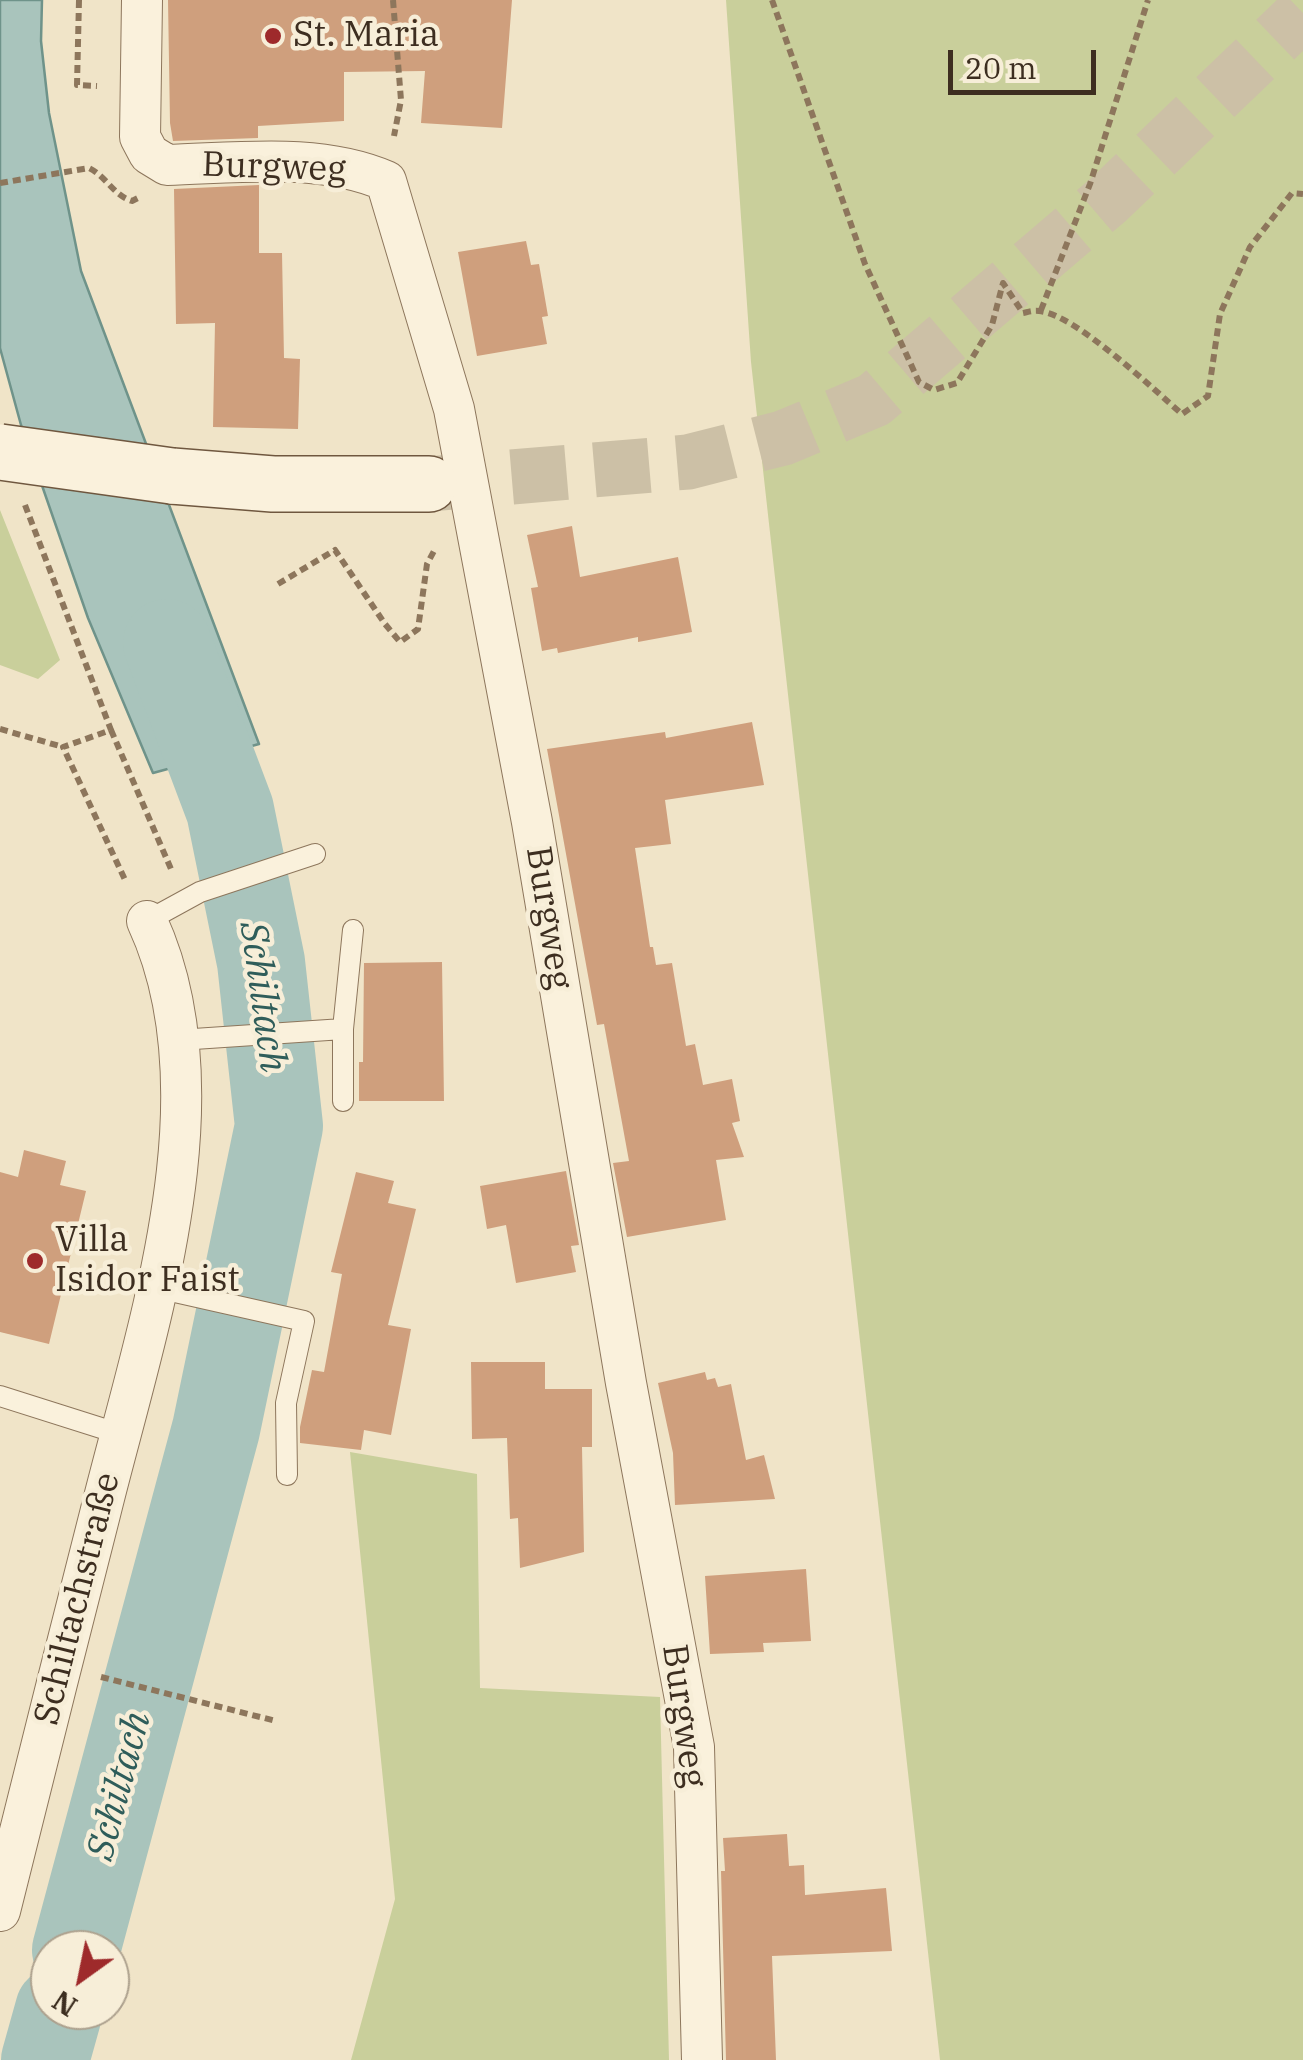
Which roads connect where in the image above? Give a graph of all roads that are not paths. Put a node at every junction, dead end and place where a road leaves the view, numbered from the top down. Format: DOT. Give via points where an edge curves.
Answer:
graph roads {
  1 [pos="142,0"];
  2 [pos="11,475"];
  3 [pos="429,484"];
  4 [pos="316,854"];
  5 [pos="147,921"];
  6 [pos="353,930"];
  7 [pos="343,1029"];
  8 [pos="192,1038"];
  9 [pos="343,1101"];
  10 [pos="174,1291"];
  11 [pos="0,1396"];
  12 [pos="120,1434"];
  13 [pos="287,1476"];
  14 [pos="0,1911"];
  15 [pos="702,2060"];
  1 -- 15 [label="street, Burgweg" via="140,137 148,154 167,165 333,166 386,181 454,409 694,1747"];
  2 -- 3 [label="main road, bridge"];
  4 -- 5 [label="lane" via="193,897"];
  5 -- 8 [label="street, Schiltachstraße"];
  6 -- 7 [label="lane"];
  7 -- 8 [label="lane"];
  7 -- 9 [label="lane"];
  8 -- 10 [label="street, Schiltachstraße"];
  10 -- 12 [label="street, Schiltachstraße"];
  10 -- 13 [label="lane" via="304,1321 286,1403"];
  11 -- 12 [label="lane"];
  12 -- 14 [label="street, Schiltachstraße"];
}
